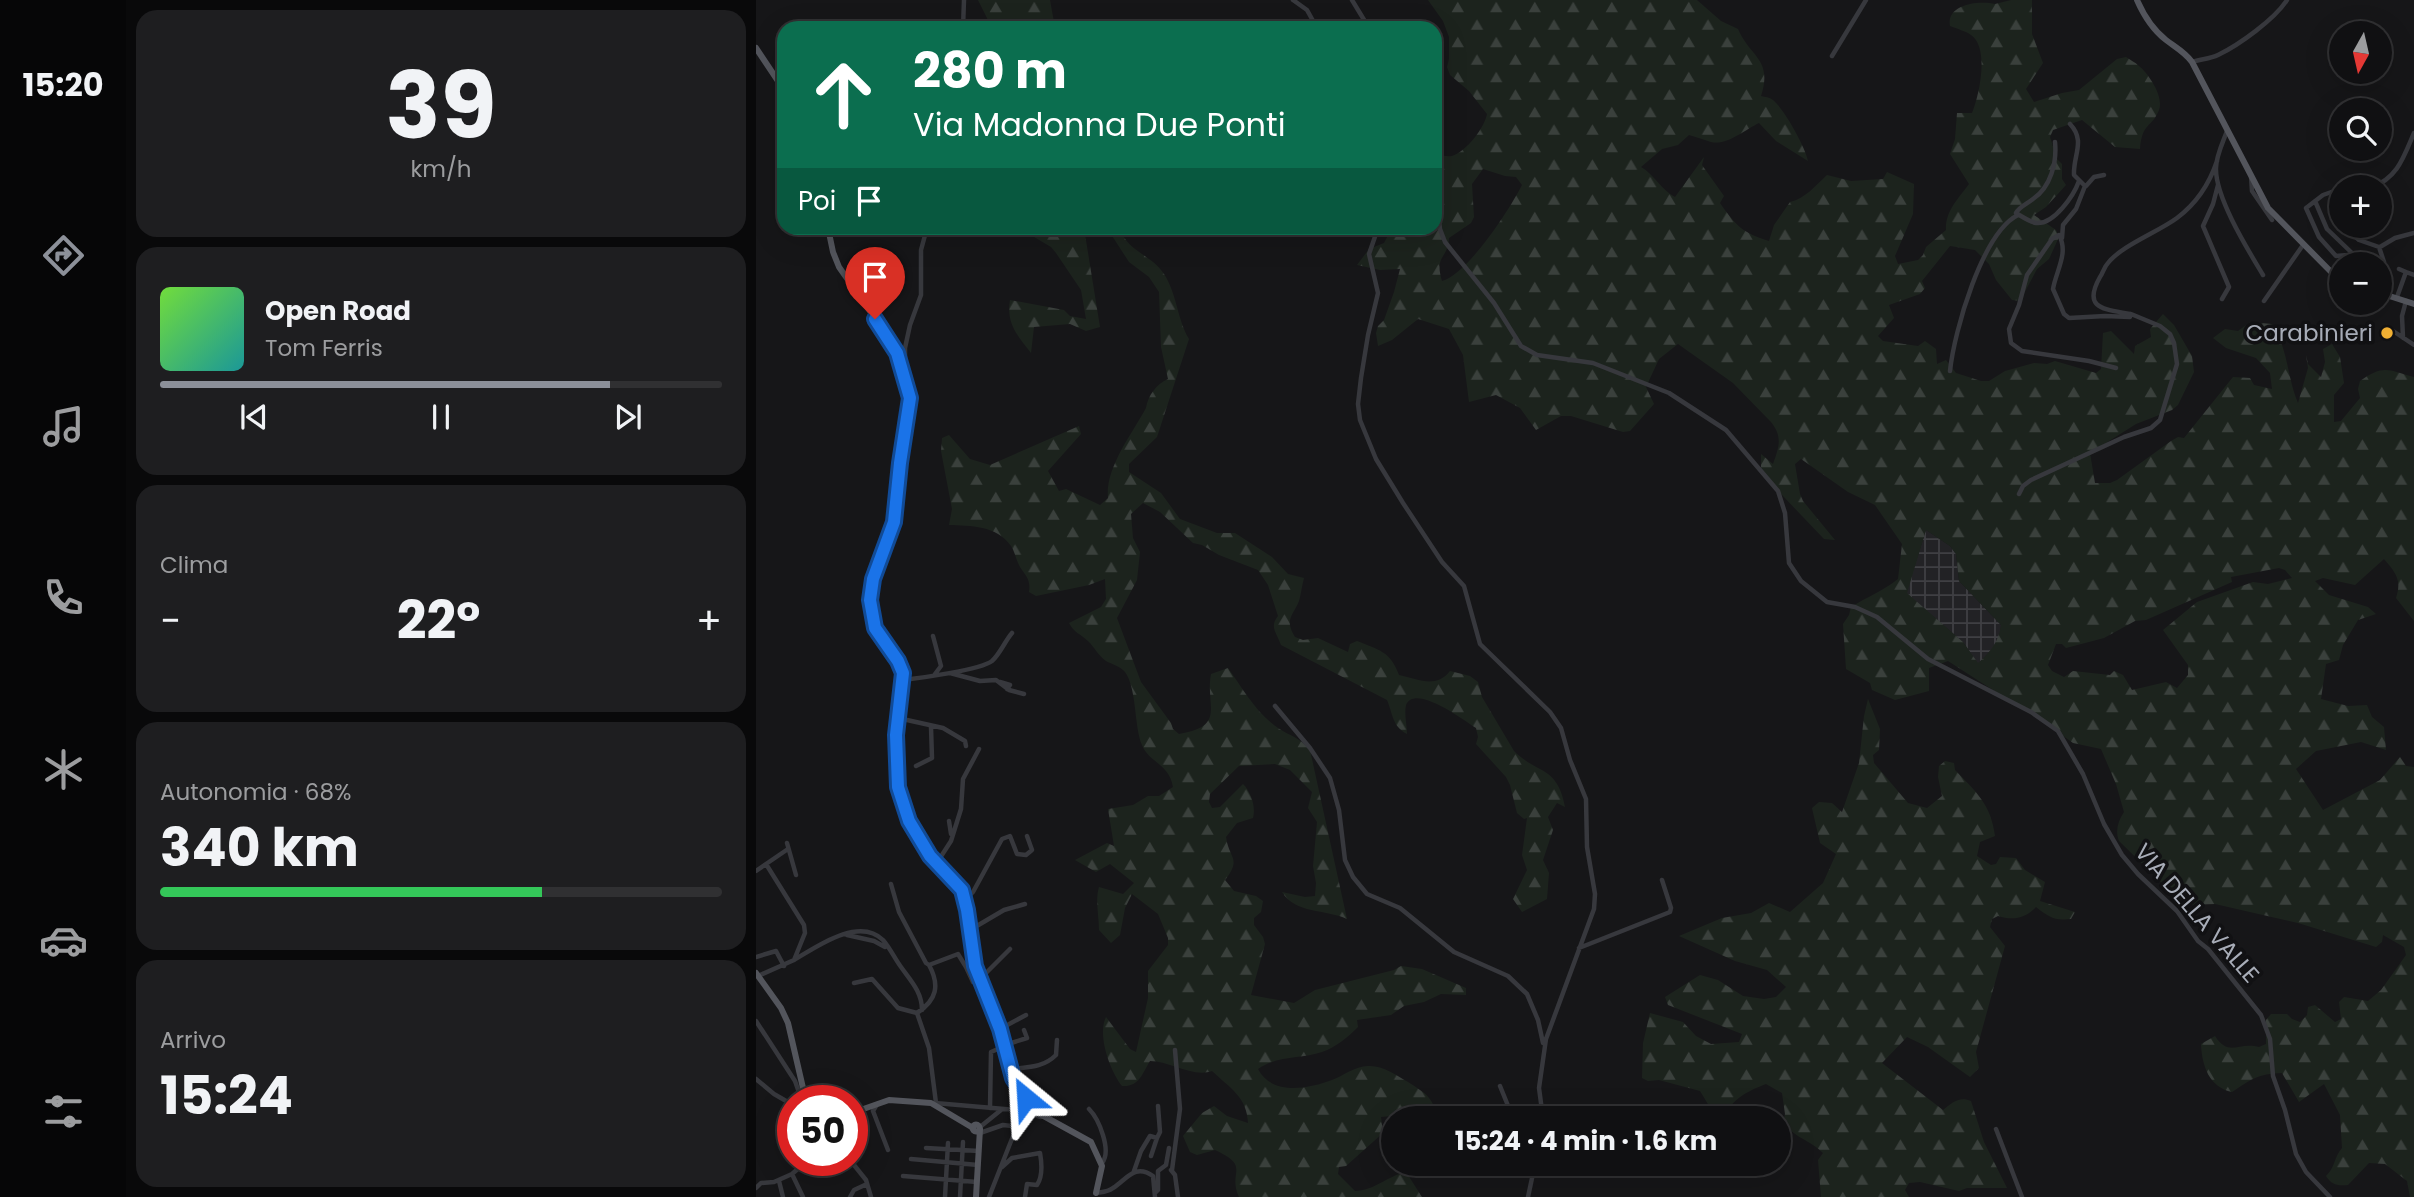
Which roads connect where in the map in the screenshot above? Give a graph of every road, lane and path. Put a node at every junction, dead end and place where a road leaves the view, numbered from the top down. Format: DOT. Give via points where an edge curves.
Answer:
graph roads {
  1 [pos="964,0"];
  2 [pos="1293,0"];
  3 [pos="1352,0"];
  4 [pos="1866,0"];
  5 [pos="2137,0"];
  6 [pos="2287,0"];
  7 [pos="963,21"];
  8 [pos="1313,21"];
  9 [pos="1365,21"];
  10 [pos="756,48"];
  11 [pos="1832,56"];
  12 [pos="2192,62"];
  13 [pos="777,80"];
  14 [pos="2070,124"];
  15 [pos="2228,130"];
  16 [pos="2414,133"];
  17 [pos="2055,142"];
  18 [pos="2217,161"];
  19 [pos="2104,175"];
  20 [pos="2251,175"];
  21 [pos="2392,176"];
  22 [pos="2080,181"];
  23 [pos="2218,181"];
  24 [pos="2085,187"];
  25 [pos="2329,193"];
  26 [pos="2315,201"];
  27 [pos="2018,215"];
  28 [pos="2272,220"];
  29 [pos="2414,233"];
  30 [pos="1442,234"];
  31 [pos="830,235"];
  32 [pos="925,235"];
  33 [pos="1376,235"];
  34 [pos="2356,238"];
  35 [pos="2062,243"];
  36 [pos="2303,245"];
  37 [pos="2379,247"];
  38 [pos="2333,252"];
  39 [pos="2351,252"];
  40 [pos="2381,252"];
  41 [pos="2399,269"];
  42 [pos="2329,270"];
  43 [pos="2406,272"];
  44 [pos="2263,275"];
  45 [pos="2414,275"];
  46 [pos="2392,296"];
  47 [pos="2397,297"];
  48 [pos="2222,299"];
  49 [pos="2406,300"];
  50 [pos="2264,301"];
  51 [pos="2414,303"];
  52 [pos="2130,314"];
  53 [pos="2387,327"];
  54 [pos="2403,338"];
  55 [pos="2414,345"];
  56 [pos="2116,368"];
  57 [pos="1950,371"];
  58 [pos="906,378"];
  59 [pos="2019,494"];
  60 [pos="1012,633"];
  61 [pos="933,636"];
  62 [pos="944,674"];
  63 [pos="932,676"];
  64 [pos="903,680"];
  65 [pos="1024,694"];
  66 [pos="1275,706"];
  67 [pos="898,718"];
  68 [pos="931,727"];
  69 [pos="966,746"];
  70 [pos="979,749"];
  71 [pos="916,766"];
  72 [pos="949,821"];
  73 [pos="1027,836"];
  74 [pos="951,841"];
  75 [pos="766,864"];
  76 [pos="756,871"];
  77 [pos="943,871"];
  78 [pos="796,875"];
  79 [pos="1662,880"];
  80 [pos="891,884"];
  81 [pos="965,900"];
  82 [pos="1025,904"];
  83 [pos="970,930"];
  84 [pos="1579,948"];
  85 [pos="1010,949"];
  86 [pos="756,957"];
  87 [pos="794,960"];
  88 [pos="929,965"];
  89 [pos="974,965"];
  90 [pos="784,966"];
  91 [pos="966,967"];
  92 [pos="757,975"];
  93 [pos="977,981"];
  94 [pos="855,983"];
  95 [pos="919,1011"];
  96 [pos="1026,1015"];
  97 [pos="756,1021"];
  98 [pos="1000,1029"];
  99 [pos="1024,1030"];
  100 [pos="1057,1040"];
  101 [pos="1005,1045"];
  102 [pos="1544,1047"];
  103 [pos="1175,1050"];
  104 [pos="1010,1069"];
  105 [pos="756,1079"];
  106 [pos="797,1085"];
  107 [pos="801,1085"];
  108 [pos="1500,1086"];
  109 [pos="777,1095"];
  110 [pos="882,1101"];
  111 [pos="933,1103"];
  112 [pos="1032,1105"];
  113 [pos="1158,1106"];
  114 [pos="1508,1106"];
  115 [pos="1541,1106"];
  116 [pos="868,1107"];
  117 [pos="1089,1109"];
  118 [pos="992,1110"];
  119 [pos="1028,1112"];
  120 [pos="1046,1114"];
  121 [pos="986,1119"];
  122 [pos="1996,1129"];
  123 [pos="977,1130"];
  124 [pos="1015,1133"];
  125 [pos="1157,1138"];
  126 [pos="963,1142"];
  127 [pos="948,1146"];
  128 [pos="926,1148"];
  129 [pos="1169,1148"];
  130 [pos="888,1150"];
  131 [pos="962,1150"];
  132 [pos="979,1151"];
  133 [pos="1151,1156"];
  134 [pos="911,1159"];
  135 [pos="947,1163"];
  136 [pos="1102,1163"];
  137 [pos="962,1164"];
  138 [pos="978,1165"];
  139 [pos="1163,1167"];
  140 [pos="1172,1170"];
  141 [pos="999,1171"];
  142 [pos="1134,1171"];
  143 [pos="788,1176"];
  144 [pos="793,1176"];
  145 [pos="862,1176"];
  146 [pos="903,1176"];
  147 [pos="1531,1176"];
  148 [pos="946,1180"];
  149 [pos="779,1181"];
  150 [pos="961,1181"];
  151 [pos="977,1182"];
  152 [pos="867,1184"];
  153 [pos="756,1188"];
  154 [pos="1096,1194"];
  155 [pos="1155,1195"];
  156 [pos="783,1197"];
  157 [pos="803,1197"];
  158 [pos="850,1197"];
  159 [pos="871,1197"];
  160 [pos="944,1197"];
  161 [pos="960,1197"];
  162 [pos="976,1197"];
  163 [pos="989,1197"];
  164 [pos="1025,1197"];
  165 [pos="1178,1197"];
  166 [pos="1528,1197"];
  167 [pos="2022,1197"];
  168 [pos="2330,1197"];
  1 -- 7 [label="street"];
  2 -- 8 [label="street"];
  3 -- 9 [label="street"];
  4 -- 11 [label="street"];
  5 -- 12 [label="main road" via="2155,30"];
  6 -- 12 [label="street" via="2236,44"];
  10 -- 13 [label="main road"];
  12 -- 15 [label="main road"];
  14 -- 22 [label="street" via="2079,138 2074,173"];
  15 -- 18 [label="street"];
  15 -- 20 [label="main road"];
  16 -- 21 [label="street"];
  17 -- 27 [label="street" via="2046,185 2016,210"];
  18 -- 23 [label="street"];
  18 -- 52 [label="street" via="2198,198 2175,220 2110,260 2095,284 2092,297 2096,304"];
  19 -- 24 [label="street" via="2092,178"];
  20 -- 28 [label="street" via="2252,191"];
  20 -- 36 [label="main road" via="2268,208"];
  22 -- 24 [label="street"];
  22 -- 27 [label="street" via="2066,205 2041,222"];
  23 -- 44 [label="street" via="2232,220"];
  23 -- 48 [label="street" via="2203,226 2229,286"];
  24 -- 35 [label="street" via="2063,225"];
  25 -- 26 [label="street"];
  26 -- 38 [label="street" via="2306,211 2321,241"];
  26 -- 39 [label="street" via="2327,229"];
  27 -- 57 [label="street" via="2003,226 1982,261 1957,328"];
  29 -- 37 [label="street"];
  30 -- 168 [label="street, VIA DELLA VALLE" via="1524,348 1536,355 1597,364 1672,394 1721,426 1778,491 1786,519 1789,563 1804,584 1830,603 1880,618 1928,659 2035,714 2059,732 2125,859 2175,909 2259,1012 2269,1034 2273,1076 2297,1158"];
  31 -- 58 [label="main road" via="836,262 890,340"];
  32 -- 58 [label="street" via="921,295 905,348"];
  33 -- 84 [label="street" via="1369,254 1378,290 1361,378 1360,420 1403,503 1442,562 1465,587 1480,644 1550,712 1560,728 1586,799 1587,847 1595,894 1593,915"];
  34 -- 37 [label="street"];
  35 -- 52 [label="street" via="2061,267 2053,289 2065,316 2128,318"];
  35 -- 56 [label="street" via="2061,236 2055,236 2029,272 2009,341 2022,351"];
  36 -- 42 [label="main road"];
  36 -- 50 [label="street"];
  37 -- 40 [label="street"];
  41 -- 43 [label="street"];
  43 -- 45 [label="street"];
  43 -- 47 [label="street"];
  46 -- 47 [label="main road"];
  47 -- 49 [label="main road"];
  49 -- 51 [label="main road"];
  49 -- 54 [label="street"];
  52 -- 59 [label="street" via="2160,326 2174,343 2177,364 2160,420 2031,480"];
  53 -- 54 [label="street"];
  54 -- 55 [label="street"];
  58 -- 64 [label="main road" via="910,405 895,518 870,600 875,628 898,661"];
  60 -- 62 [label="street" via="991,662"];
  61 -- 63 [label="street" via="941,667"];
  62 -- 63 [label="street"];
  62 -- 65 [label="street" via="999,682"];
  63 -- 64 [label="street"];
  64 -- 67 [label="main road"];
  66 -- 102 [label="street" via="1333,785 1343,850 1353,877 1367,894 1400,908 1454,952 1503,972 1515,982 1527,994"];
  67 -- 68 [label="street"];
  67 -- 77 [label="main road" via="900,796 911,825"];
  68 -- 69 [label="street" via="945,729"];
  68 -- 71 [label="street" via="932,758"];
  70 -- 74 [label="street" via="963,779"];
  72 -- 74 [label="street"];
  73 -- 81 [label="street" via="1032,850 1026,855 1017,854 1010,836 1002,839"];
  74 -- 77 [label="street" via="939,860"];
  75 -- 76 [label="street"];
  75 -- 78 [label="street" via="788,846"];
  75 -- 87 [label="street" via="804,925"];
  77 -- 81 [label="main road" via="958,884"];
  79 -- 84 [label="street" via="1670,912"];
  80 -- 88 [label="street" via="898,910"];
  81 -- 83 [label="main road"];
  82 -- 83 [label="street" via="1004,910"];
  83 -- 89 [label="main road"];
  84 -- 102 [label="street"];
  85 -- 93 [label="street"];
  86 -- 90 [label="street" via="775,950"];
  87 -- 90 [label="street"];
  87 -- 95 [label="street" via="823,943 867,932 883,941 919,993"];
  88 -- 91 [label="street" via="958,954"];
  88 -- 95 [label="street" via="937,986"];
  89 -- 91 [label="street"];
  89 -- 93 [label="main road"];
  90 -- 92 [label="street"];
  91 -- 93 [label="street"];
  92 -- 107 [label="main road" via="788,1023"];
  93 -- 98 [label="main road"];
  94 -- 95 [label="street" via="872,979 898,1008"];
  95 -- 111 [label="street" via="932,1068"];
  96 -- 98 [label="street"];
  97 -- 106 [label="street"];
  98 -- 101 [label="main road"];
  99 -- 101 [label="street" via="1028,1037"];
  100 -- 104 [label="street" via="1056,1055 1046,1063"];
  101 -- 104 [label="main road"];
  101 -- 118 [label="street" via="991,1052"];
  102 -- 115 [label="street"];
  103 -- 140 [label="street" via="1180,1109"];
  104 -- 112 [label="main road"];
  105 -- 109 [label="street"];
  108 -- 114 [label="street"];
  110 -- 111 [label="main road"];
  110 -- 116 [label="main road"];
  110 -- 130 [label="street" via="873,1110"];
  111 -- 118 [label="street"];
  111 -- 123 [label="main road"];
  112 -- 119 [label="street"];
  112 -- 120 [label="main road"];
  113 -- 125 [label="street"];
  117 -- 136 [label="street" via="1105,1146"];
  118 -- 119 [label="street"];
  118 -- 121 [label="street"];
  118 -- 121 [label="street"];
  119 -- 120 [label="street"];
  119 -- 124 [label="street" via="1023,1127"];
  120 -- 136 [label="main road" via="1091,1142"];
  121 -- 123 [label="street"];
  122 -- 167 [label="street"];
  123 -- 124 [label="street" via="1006,1124"];
  123 -- 132 [label="main road"];
  124 -- 141 [label="street"];
  125 -- 133 [label="street"];
  125 -- 142 [label="street" via="1150,1136 1146,1141"];
  126 -- 131 [label="street"];
  127 -- 128 [label="street"];
  127 -- 131 [label="street"];
  127 -- 135 [label="street"];
  129 -- 139 [label="street"];
  131 -- 132 [label="street"];
  131 -- 137 [label="street"];
  132 -- 138 [label="main road"];
  134 -- 135 [label="street"];
  135 -- 137 [label="street"];
  135 -- 148 [label="street"];
  136 -- 154 [label="main road"];
  137 -- 138 [label="street"];
  137 -- 150 [label="street"];
  138 -- 151 [label="main road"];
  139 -- 140 [label="street"];
  139 -- 155 [label="street" via="1158,1171"];
  140 -- 165 [label="street"];
  141 -- 163 [label="street"];
  141 -- 164 [label="street" via="1012,1158 1040,1153 1039,1183 1027,1184"];
  142 -- 154 [label="street"];
  142 -- 155 [label="street" via="1151,1175"];
  143 -- 149 [label="street"];
  144 -- 157 [label="street"];
  145 -- 152 [label="street"];
  146 -- 148 [label="street"];
  147 -- 166 [label="street"];
  148 -- 150 [label="street"];
  148 -- 160 [label="street"];
  149 -- 153 [label="street"];
  149 -- 156 [label="street"];
  150 -- 151 [label="street"];
  150 -- 161 [label="street"];
  151 -- 162 [label="main road"];
  152 -- 158 [label="street"];
  152 -- 159 [label="street"];
}
